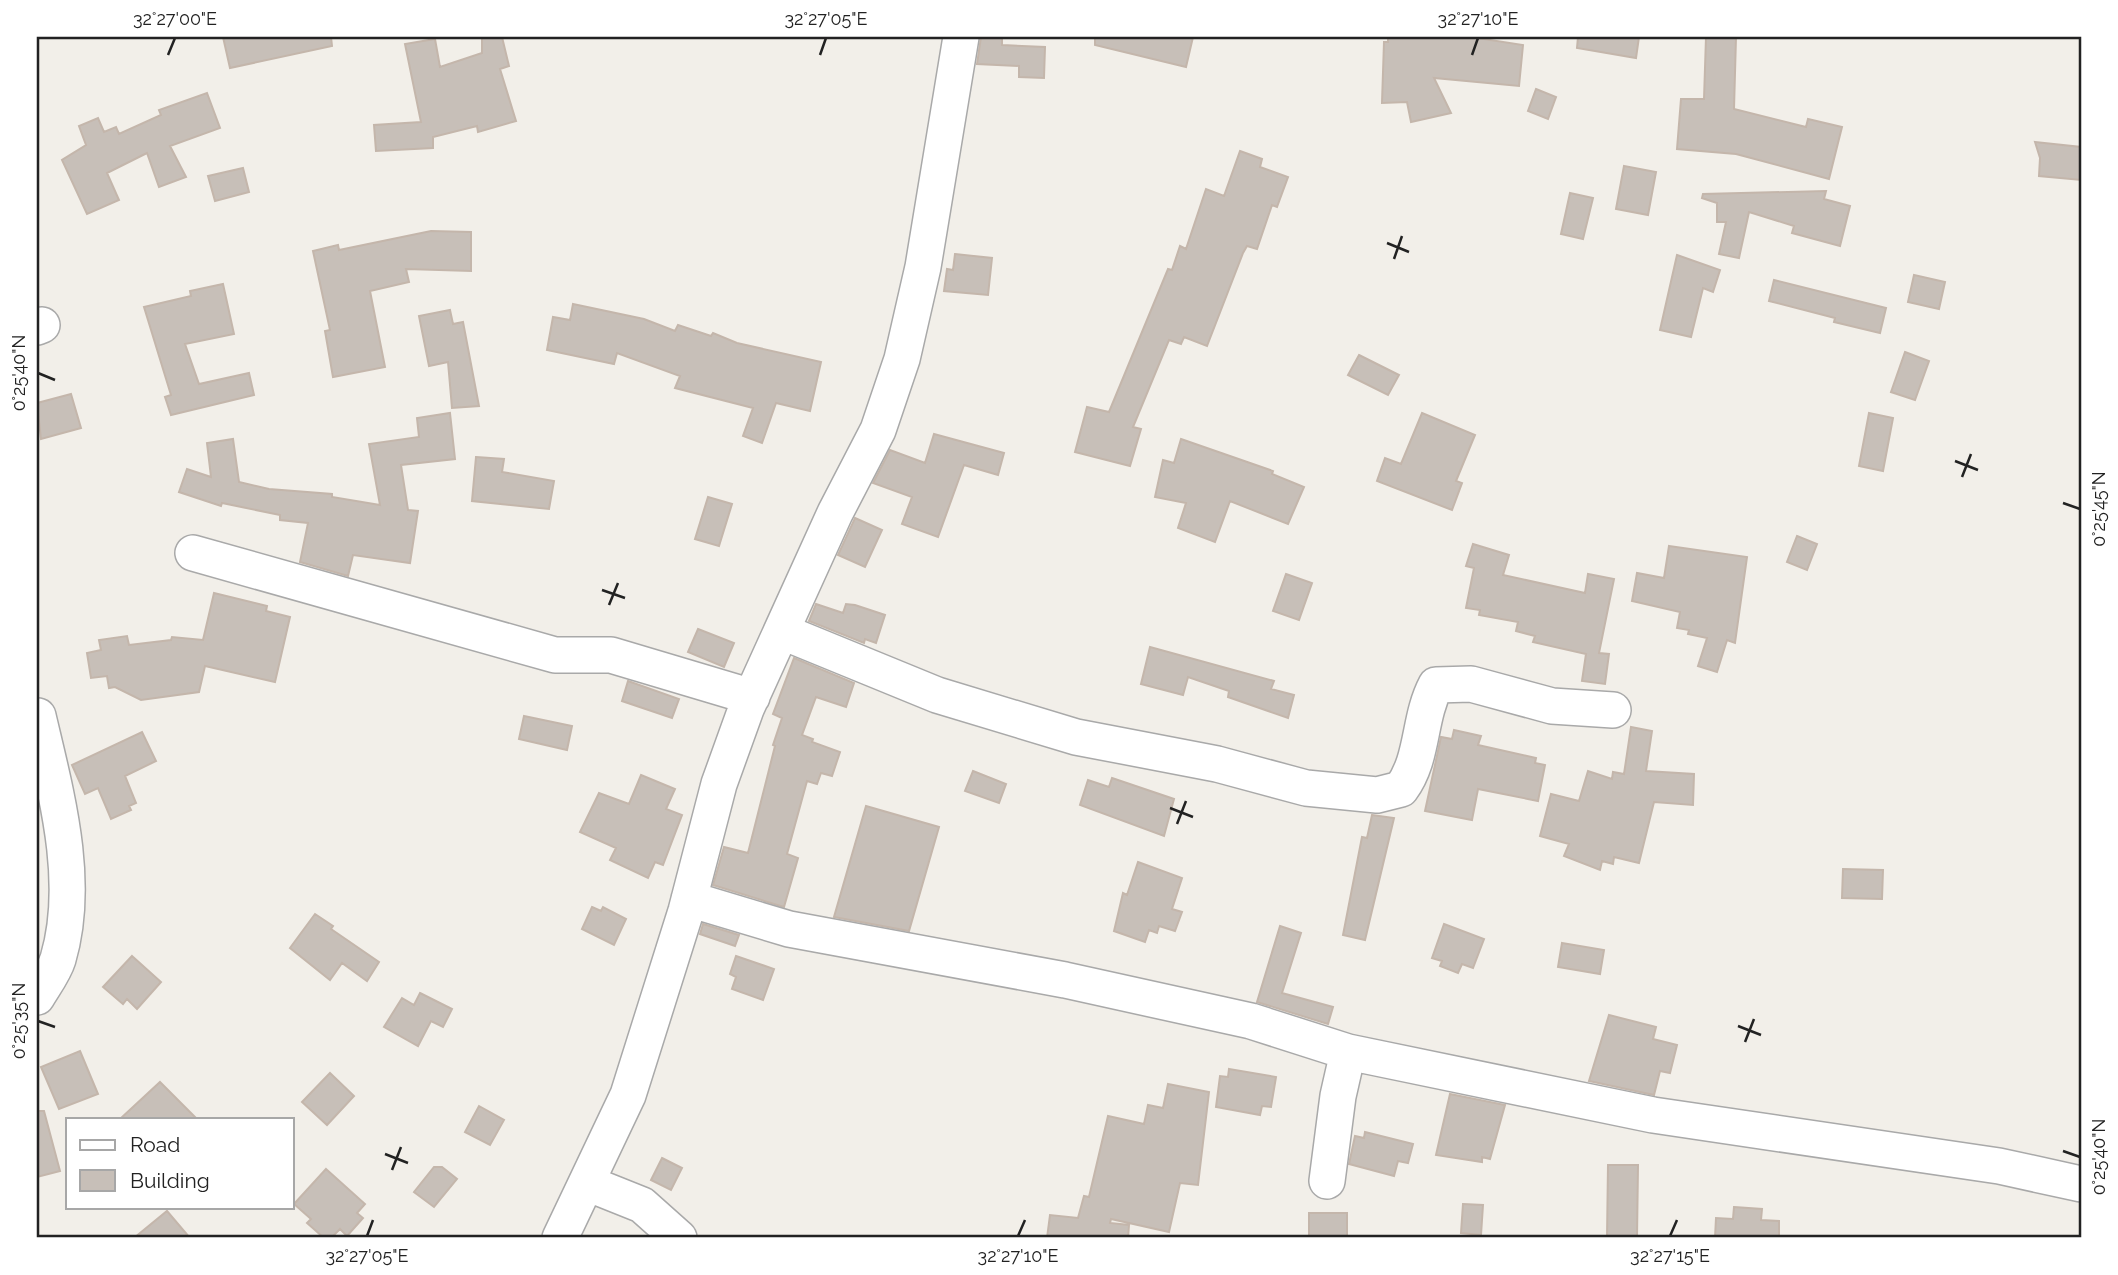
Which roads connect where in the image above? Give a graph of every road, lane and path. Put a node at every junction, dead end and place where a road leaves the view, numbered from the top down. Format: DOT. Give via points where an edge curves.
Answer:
graph roads {
  1 [pos="961,37"];
  2 [pos="193,553"];
  3 [pos="783,632"];
  4 [pos="752,697"];
  5 [pos="1613,710"];
  6 [pos="38,716"];
  7 [pos="689,899"];
  8 [pos="37,997"];
  9 [pos="1348,1052"];
  10 [pos="1327,1181"];
  11 [pos="587,1184"];
  12 [pos="2081,1184"];
  13 [pos="560,1238"];
  14 [pos="679,1238"];
  1 -- 3 [label="street" via="923,267 901,359 878,430 835,513"];
  2 -- 4 [label="street" via="543,652 611,654"];
  3 -- 4 [label="street"];
  3 -- 5 [label="street" via="937,695 1076,737 1344,793 1401,789 1418,760 1420,726 1436,685 1471,684 1552,706"];
  4 -- 7 [label="street" via="719,784"];
  6 -- 8 [label="street" via="57,798 68,896 58,961"];
  7 -- 9 [label="street" via="789,929 1065,979 1251,1021"];
  7 -- 11 [label="street" via="628,1095"];
  9 -- 10 [label="street"];
  9 -- 12 [label="street" via="1653,1115 1999,1166"];
  11 -- 13 [label="street"];
  11 -- 14 [label="street" via="642,1205"];
}
